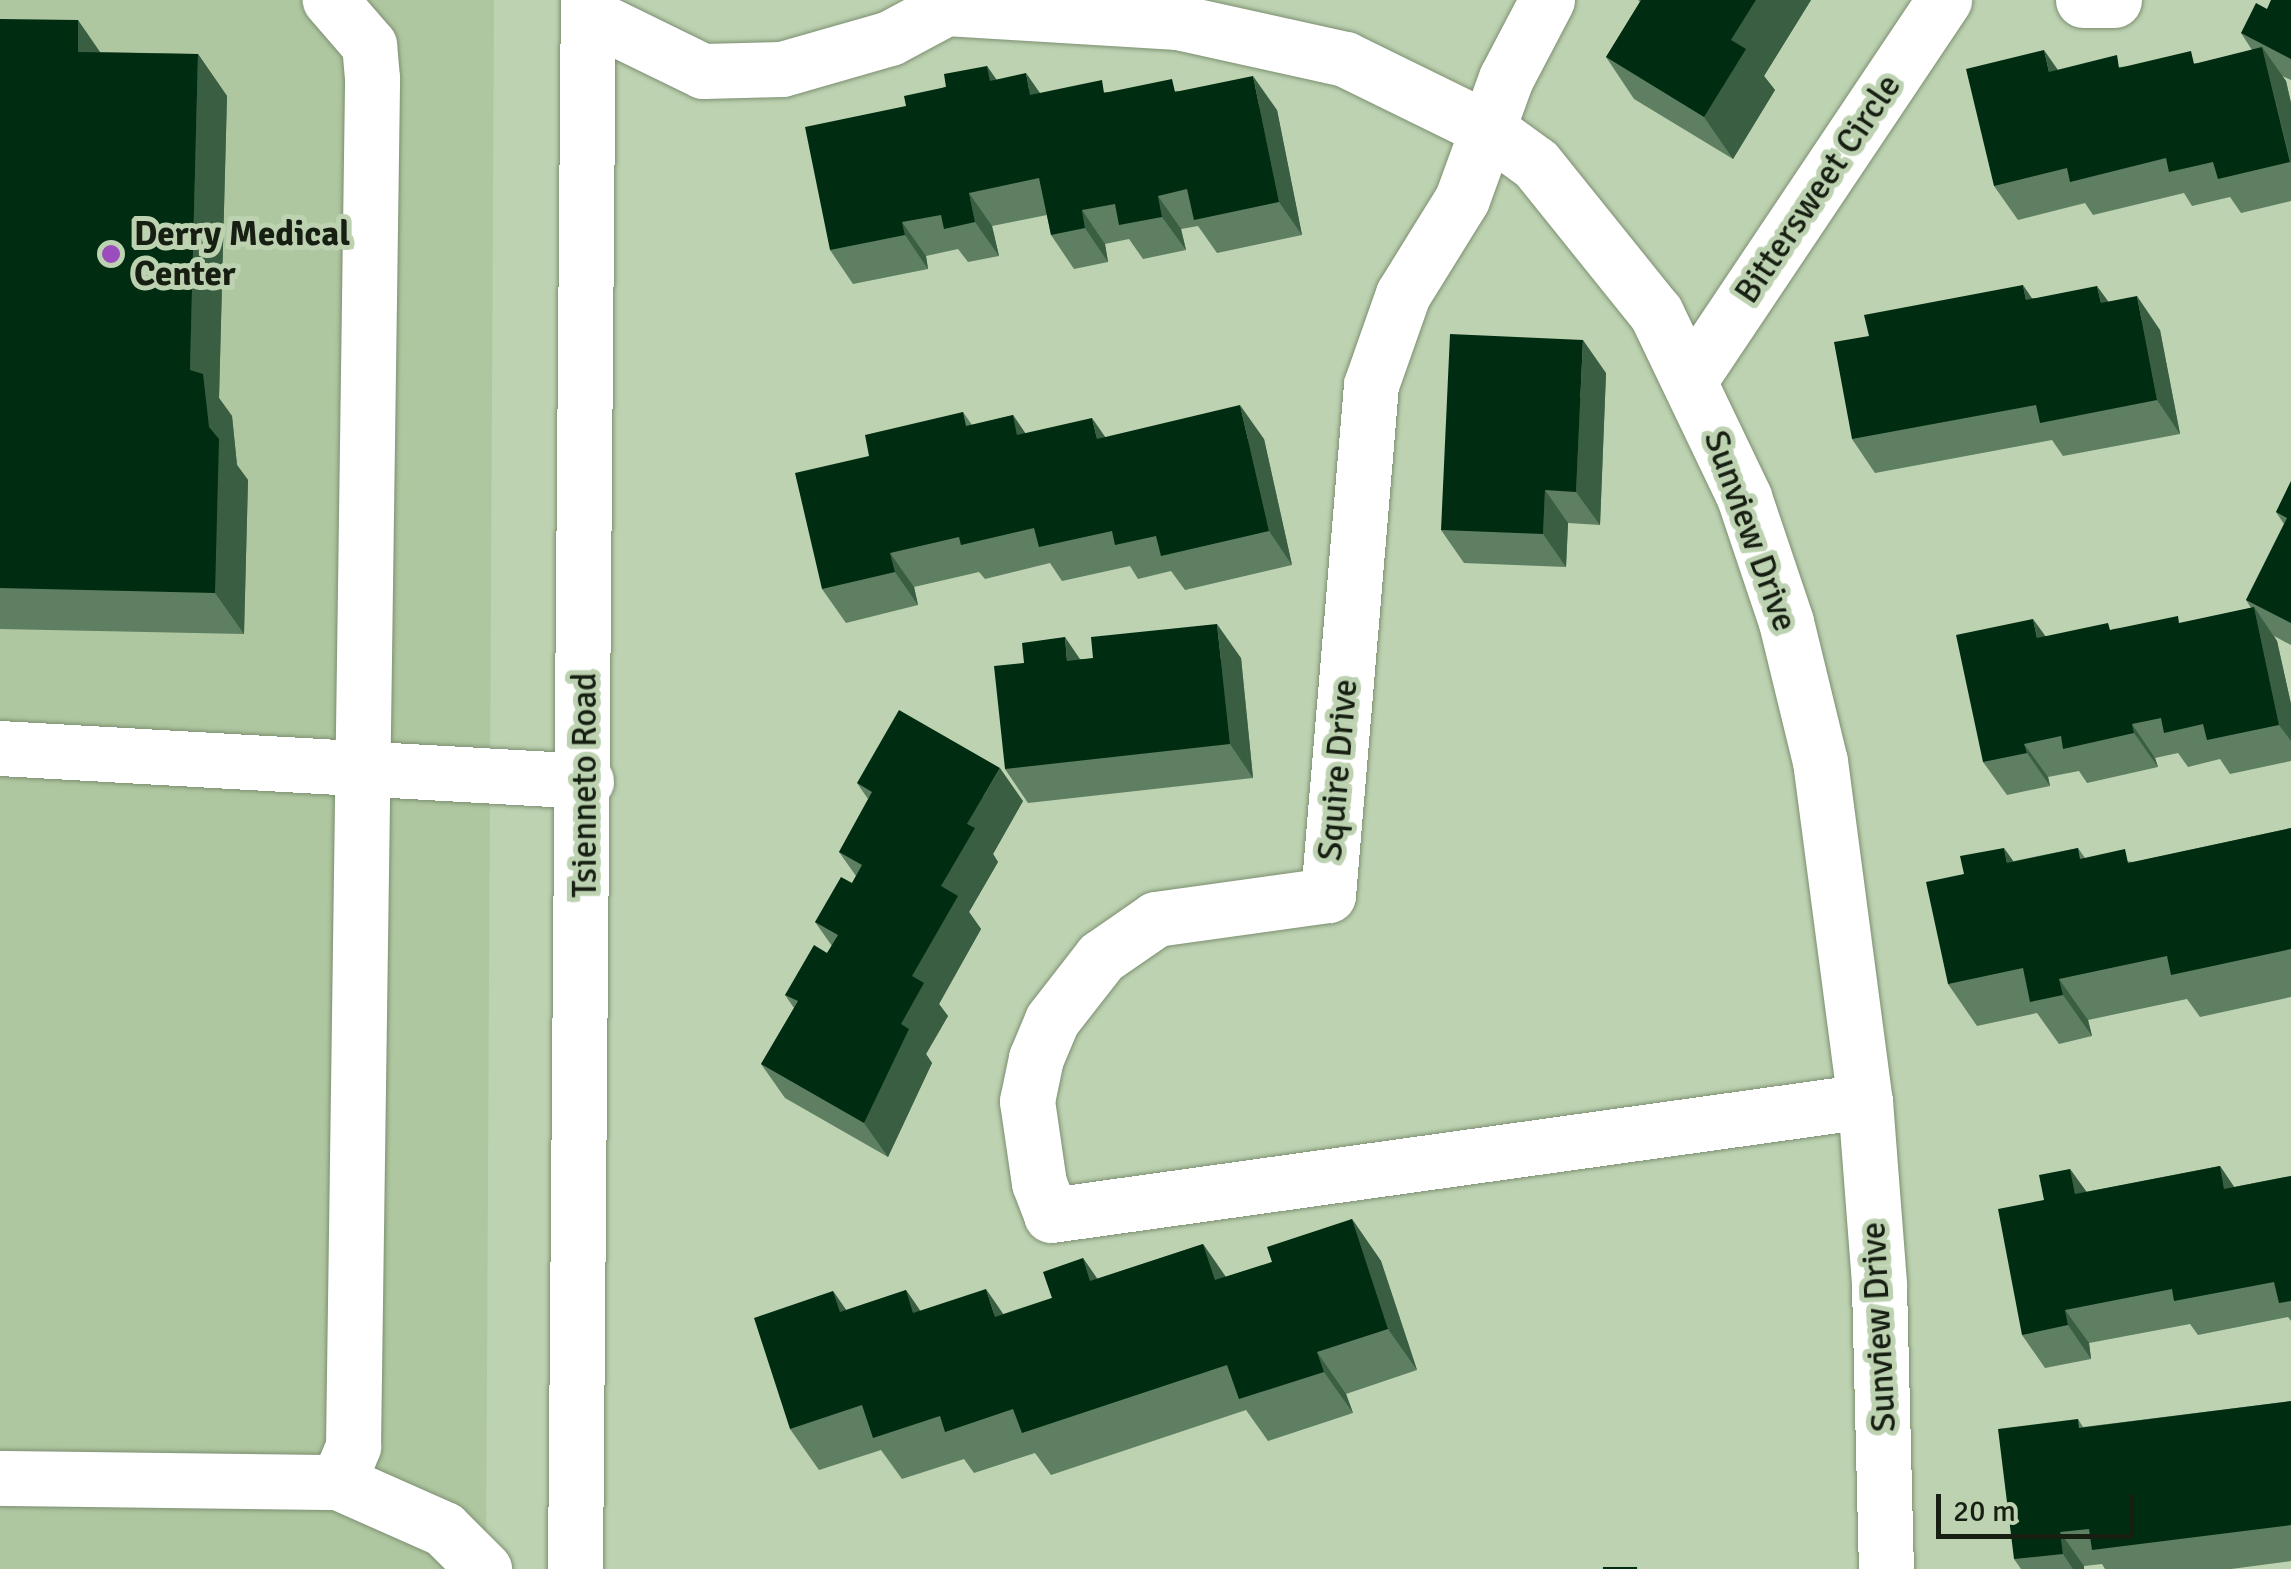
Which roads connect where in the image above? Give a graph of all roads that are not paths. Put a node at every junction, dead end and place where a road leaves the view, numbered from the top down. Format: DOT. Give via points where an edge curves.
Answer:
graph roads {
  1 [pos="330,0"];
  2 [pos="1546,0"];
  3 [pos="1944,0"];
  4 [pos="2083,0"];
  5 [pos="2114,0"];
  6 [pos="942,3"];
  7 [pos="597,5"];
  8 [pos="1488,128"];
  9 [pos="1691,378"];
  10 [pos="0,748"];
  11 [pos="360,766"];
  12 [pos="586,782"];
  13 [pos="1865,1101"];
  14 [pos="0,1478"];
  15 [pos="338,1482"];
  16 [pos="484,1569"];
  17 [pos="575,1569"];
  18 [pos="1886,1569"];
  1 -- 11 [label="street" via="368,44 372,78"];
  2 -- 8 [label="street, Squire Drive"];
  3 -- 9 [label="street, Bittersweet Circle"];
  4 -- 5 [label="street"];
  6 -- 7 [label="street, Sunview Drive" via="890,38 782,69 703,71"];
  6 -- 8 [label="street, Sunview Drive" via="1158,20 1250,35 1345,59"];
  7 -- 12 [label="street, Tsienneto Road"];
  8 -- 9 [label="street, Sunview Drive" via="1536,164 1610,247"];
  8 -- 13 [label="street, Squire Drive" via="1462,200 1390,321 1371,385 1328,895 1156,920 1125,937 1078,982 1052,1020 1027,1101 1028,1141 1051,1215"];
  9 -- 13 [label="street, Sunview Drive" via="1744,496 1820,761"];
  10 -- 11 [label="street"];
  11 -- 12 [label="street"];
  11 -- 15 [label="street" via="353,1446"];
  12 -- 17 [label="street, Tsienneto Road"];
  13 -- 18 [label="street, Sunview Drive" via="1879,1285"];
  14 -- 15 [label="street"];
  15 -- 16 [label="street" via="444,1529"];
}
